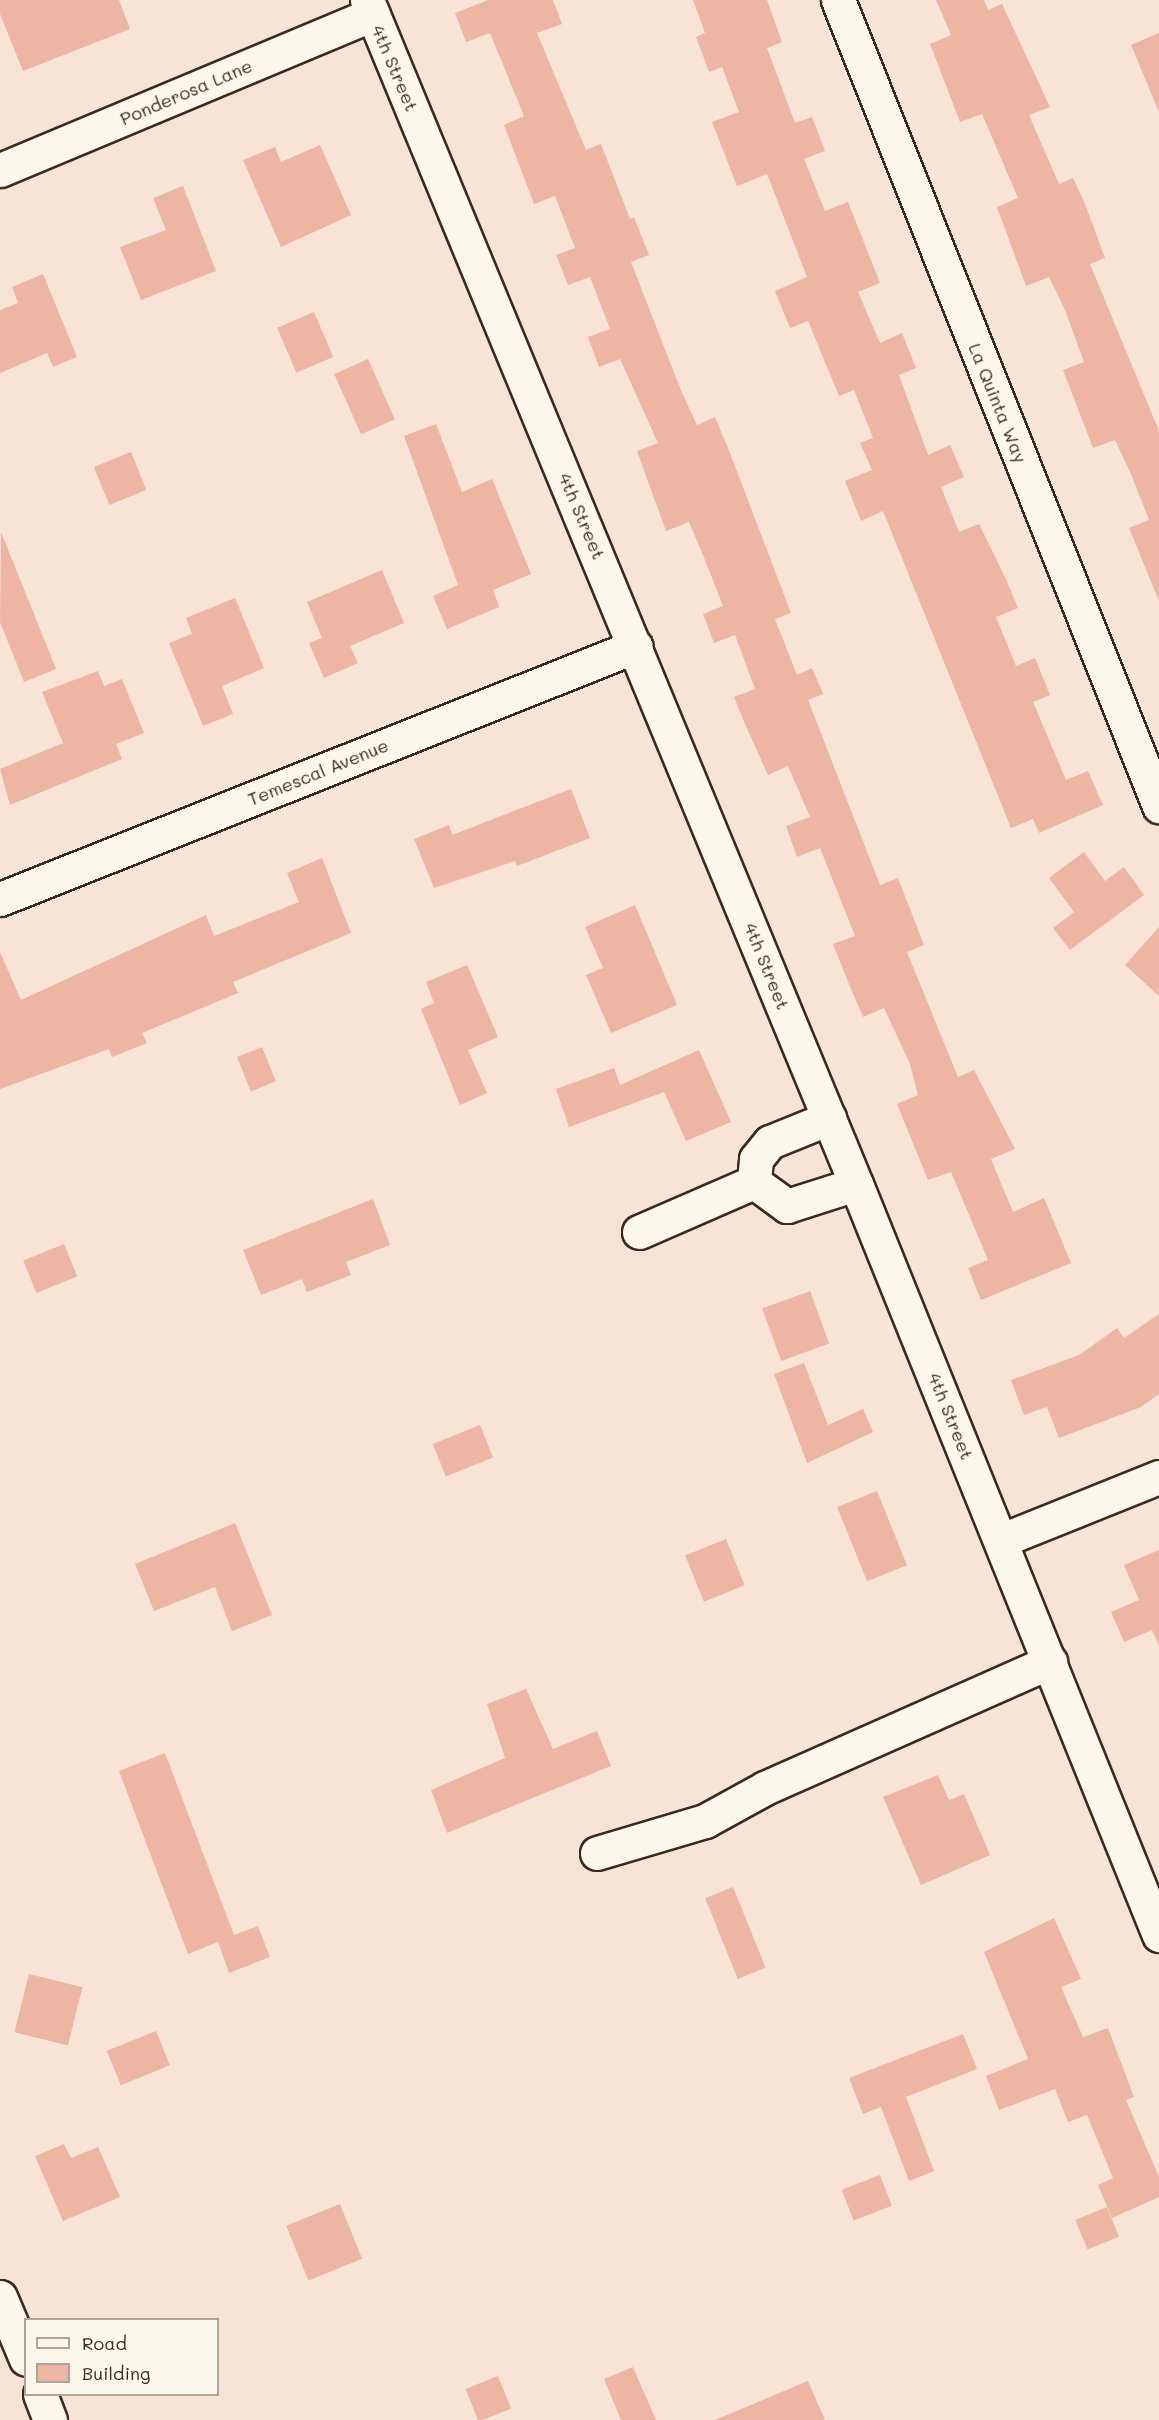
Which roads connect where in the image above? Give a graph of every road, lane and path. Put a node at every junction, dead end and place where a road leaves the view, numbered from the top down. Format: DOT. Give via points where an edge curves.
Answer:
graph roads {
  1 [pos="838,0"];
  2 [pos="370,7"];
  3 [pos="0,170"];
  4 [pos="636,646"];
  5 [pos="1159,806"];
  6 [pos="0,899"];
  7 [pos="829,1118"];
  8 [pos="754,1182"];
  9 [pos="856,1184"];
  10 [pos="639,1232"];
  11 [pos="1159,1477"];
  12 [pos="1002,1540"];
  13 [pos="1050,1662"];
  14 [pos="597,1854"];
  15 [pos="1159,1935"];
  16 [pos="0,2297"];
  17 [pos="24,2354"];
  18 [pos="41,2396"];
  19 [pos="50,2420"];
  1 -- 5 [label="street, La Quinta Way"];
  2 -- 3 [label="street, Ponderosa Lane"];
  2 -- 4 [label="street, 4th Street"];
  4 -- 6 [label="street, Temescal Avenue"];
  4 -- 7 [label="street, 4th Street"];
  7 -- 8 [label="street" via="770,1142 756,1159"];
  7 -- 9 [label="street, 4th Street"];
  8 -- 9 [label="street" via="787,1206"];
  8 -- 10 [label="street"];
  9 -- 12 [label="street, 4th Street"];
  11 -- 12 [label="street"];
  12 -- 13 [label="street, 4th Street"];
  13 -- 14 [label="street" via="765,1788 705,1821"];
  13 -- 15 [label="street, 4th Street"];
  16 -- 17 [label="street"];
  18 -- 19 [label="street"];
}
